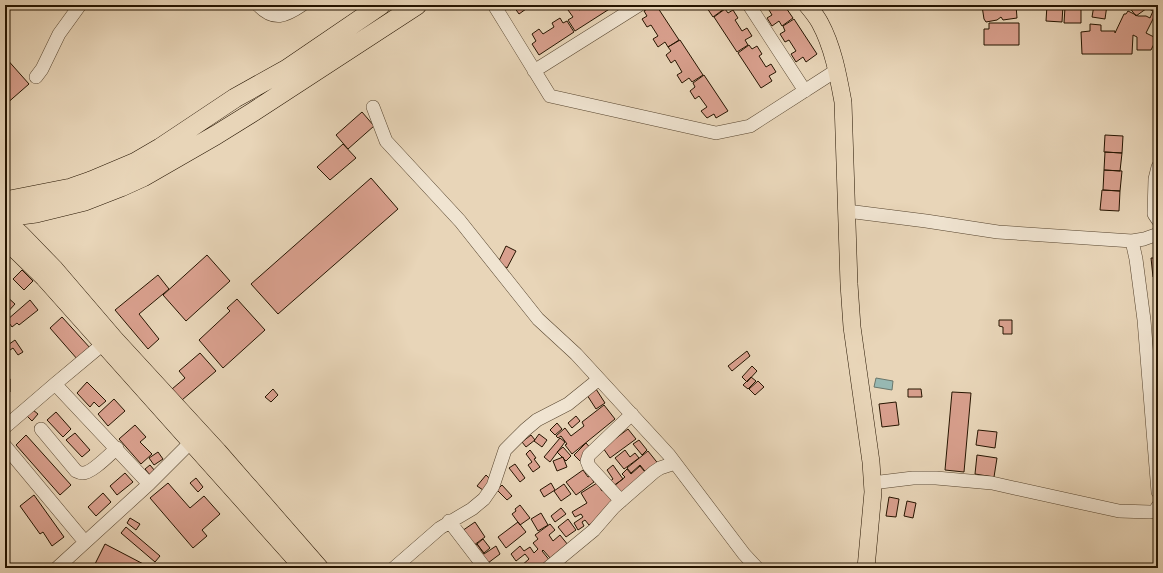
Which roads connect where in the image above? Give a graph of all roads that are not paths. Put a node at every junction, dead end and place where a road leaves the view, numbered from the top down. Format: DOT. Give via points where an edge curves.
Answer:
graph roads {
  1 [pos="80,5"];
  2 [pos="258,5"];
  3 [pos="302,5"];
  4 [pos="381,5"];
  5 [pos="417,5"];
  6 [pos="494,5"];
  7 [pos="639,5"];
  8 [pos="749,5"];
  9 [pos="807,5"];
  10 [pos="837,70"];
  11 [pos="534,71"];
  12 [pos="36,77"];
  13 [pos="805,91"];
  14 [pos="373,107"];
  15 [pos="1158,167"];
  16 [pos="8,211"];
  17 [pos="847,211"];
  18 [pos="1157,216"];
  19 [pos="1158,234"];
  20 [pos="5,240"];
  21 [pos="1132,241"];
  22 [pos="103,344"];
  23 [pos="1152,355"];
  24 [pos="600,379"];
  25 [pos="55,384"];
  26 [pos="632,414"];
  27 [pos="5,427"];
  28 [pos="41,429"];
  29 [pos="191,442"];
  30 [pos="5,446"];
  31 [pos="116,448"];
  32 [pos="675,463"];
  33 [pos="872,483"];
  34 [pos="149,484"];
  35 [pos="1158,492"];
  36 [pos="621,501"];
  37 [pos="1158,506"];
  38 [pos="449,521"];
  39 [pos="85,542"];
  40 [pos="56,568"];
  41 [pos="303,568"];
  42 [pos="320,568"];
  43 [pos="394,568"];
  44 [pos="485,568"];
  45 [pos="548,568"];
  46 [pos="757,568"];
  47 [pos="866,568"];
  1 -- 12 [label="street" via="59,34"];
  2 -- 3 [label="street" via="276,16 287,15"];
  4 -- 16 [label="highway" via="287,69 235,98 136,162"];
  5 -- 16 [label="highway" via="253,112 143,177 85,201"];
  6 -- 11 [label="street"];
  7 -- 11 [label="street"];
  8 -- 13 [label="street"];
  9 -- 10 [label="main road" via="830,43"];
  10 -- 13 [label="street"];
  10 -- 17 [label="main road" via="843,102"];
  11 -- 13 [label="street" via="550,96 716,133 750,126"];
  14 -- 24 [label="street" via="386,141 460,221 538,319"];
  15 -- 18 [label="street" via="1155,179"];
  16 -- 42 [label="main road" via="21,234 218,450"];
  17 -- 21 [label="street" via="998,232"];
  17 -- 33 [label="main road" via="852,327"];
  19 -- 21 [label="street" via="1144,240"];
  20 -- 22 [label="main road" via="44,278"];
  21 -- 23 [label="street"];
  22 -- 25 [label="street"];
  22 -- 29 [label="main road"];
  23 -- 35 [label="street"];
  24 -- 26 [label="street"];
  24 -- 38 [label="street" via="568,404 537,420 525,430 504,450 493,486 484,499 472,509"];
  25 -- 27 [label="street"];
  25 -- 31 [label="street"];
  26 -- 32 [label="street"];
  26 -- 36 [label="street" via="588,458 591,468"];
  28 -- 31 [label="street" via="76,471 82,474 93,469"];
  29 -- 34 [label="street"];
  29 -- 41 [label="main road"];
  30 -- 39 [label="street"];
  31 -- 34 [label="street"];
  32 -- 36 [label="street" via="654,472"];
  32 -- 46 [label="street"];
  33 -- 37 [label="street" via="913,478 992,482 1119,511 1150,512"];
  33 -- 47 [label="main road"];
  34 -- 39 [label="street"];
  36 -- 45 [label="street" via="594,530"];
  38 -- 43 [label="street"];
  38 -- 44 [label="street"];
  39 -- 40 [label="street"];
}
